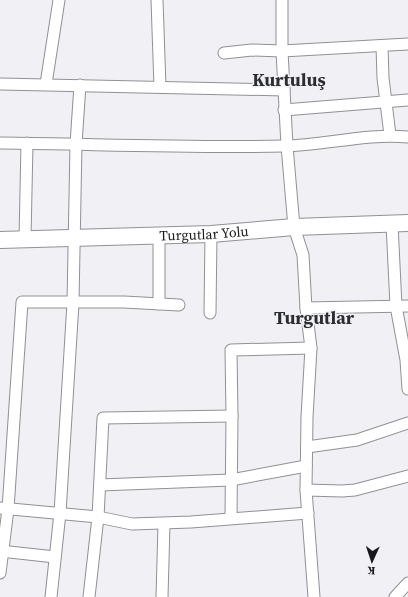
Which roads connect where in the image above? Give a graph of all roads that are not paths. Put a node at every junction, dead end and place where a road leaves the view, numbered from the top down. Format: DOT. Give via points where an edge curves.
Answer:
graph roads {
  1 [pos="58,0"];
  2 [pos="157,0"];
  3 [pos="282,0"];
  4 [pos="408,44"];
  5 [pos="382,46"];
  6 [pos="282,51"];
  7 [pos="224,53"];
  8 [pos="0,84"];
  9 [pos="46,84"];
  10 [pos="80,85"];
  11 [pos="160,87"];
  12 [pos="284,90"];
  13 [pos="408,100"];
  14 [pos="385,102"];
  15 [pos="284,110"];
  16 [pos="390,135"];
  17 [pos="408,137"];
  18 [pos="0,143"];
  19 [pos="27,143"];
  20 [pos="76,144"];
  21 [pos="287,146"];
  22 [pos="408,223"];
  23 [pos="392,224"];
  24 [pos="294,227"];
  25 [pos="211,234"];
  26 [pos="159,235"];
  27 [pos="75,238"];
  28 [pos="24,239"];
  29 [pos="0,240"];
  30 [pos="73,303"];
  31 [pos="159,304"];
  32 [pos="180,305"];
  33 [pos="396,306"];
  34 [pos="408,306"];
  35 [pos="306,308"];
  36 [pos="210,313"];
  37 [pos="311,348"];
  38 [pos="408,389"];
  39 [pos="232,416"];
  40 [pos="408,423"];
  41 [pos="307,447"];
  42 [pos="306,466"];
  43 [pos="408,476"];
  44 [pos="231,480"];
  45 [pos="100,485"];
  46 [pos="306,490"];
  47 [pos="4,508"];
  48 [pos="60,513"];
  49 [pos="308,513"];
  50 [pos="98,517"];
  51 [pos="231,518"];
  52 [pos="164,524"];
  53 [pos="1,552"];
  54 [pos="55,557"];
  55 [pos="0,573"];
  56 [pos="408,583"];
  57 [pos="51,597"];
  58 [pos="89,597"];
  59 [pos="162,597"];
  60 [pos="314,597"];
  61 [pos="395,597"];
  1 -- 9 [label="street"];
  2 -- 11 [label="street"];
  3 -- 6 [label="street"];
  4 -- 5 [label="street"];
  5 -- 6 [label="street"];
  5 -- 14 [label="street"];
  6 -- 7 [label="street" via="252,50"];
  6 -- 12 [label="street"];
  8 -- 9 [label="street"];
  9 -- 10 [label="street"];
  10 -- 11 [label="street"];
  10 -- 20 [label="street"];
  11 -- 12 [label="street"];
  12 -- 15 [label="street"];
  13 -- 14 [label="street"];
  14 -- 15 [label="street"];
  14 -- 16 [label="street"];
  15 -- 21 [label="street"];
  16 -- 17 [label="street"];
  16 -- 21 [label="street"];
  18 -- 19 [label="street"];
  19 -- 20 [label="street"];
  19 -- 28 [label="street"];
  20 -- 21 [label="street"];
  20 -- 27 [label="street"];
  21 -- 24 [label="street"];
  22 -- 23 [label="main road, Turgutlar Yolu"];
  23 -- 24 [label="main road, Turgutlar Yolu"];
  23 -- 33 [label="street"];
  24 -- 25 [label="main road, Turgutlar Yolu"];
  24 -- 35 [label="street" via="303,255"];
  25 -- 26 [label="main road, Turgutlar Yolu"];
  25 -- 36 [label="street"];
  26 -- 27 [label="main road, Turgutlar Yolu"];
  26 -- 31 [label="street"];
  27 -- 28 [label="main road, Turgutlar Yolu"];
  27 -- 30 [label="street"];
  28 -- 29 [label="main road, Turgutlar Yolu"];
  30 -- 31 [label="street"];
  30 -- 47 [label="street" via="22,302"];
  30 -- 48 [label="street"];
  31 -- 32 [label="street"];
  33 -- 34 [label="street"];
  33 -- 35 [label="street"];
  33 -- 38 [label="street" via="406,360"];
  35 -- 37 [label="street"];
  37 -- 39 [label="street" via="231,350"];
  37 -- 41 [label="street"];
  39 -- 44 [label="street"];
  39 -- 45 [label="street" via="103,418"];
  40 -- 41 [label="street" via="357,440"];
  41 -- 42 [label="street"];
  42 -- 44 [label="street"];
  42 -- 46 [label="street"];
  43 -- 46 [label="street" via="355,490"];
  44 -- 45 [label="street"];
  44 -- 51 [label="street"];
  45 -- 50 [label="street"];
  46 -- 49 [label="street"];
  47 -- 48 [label="street"];
  47 -- 53 [label="street"];
  48 -- 50 [label="street"];
  48 -- 54 [label="street"];
  49 -- 51 [label="street"];
  49 -- 60 [label="street"];
  50 -- 52 [label="street" via="132,524"];
  50 -- 58 [label="street"];
  51 -- 52 [label="street"];
  52 -- 59 [label="street"];
  53 -- 54 [label="street"];
  53 -- 55 [label="street"];
  54 -- 57 [label="street"];
  56 -- 61 [label="street"];
}
